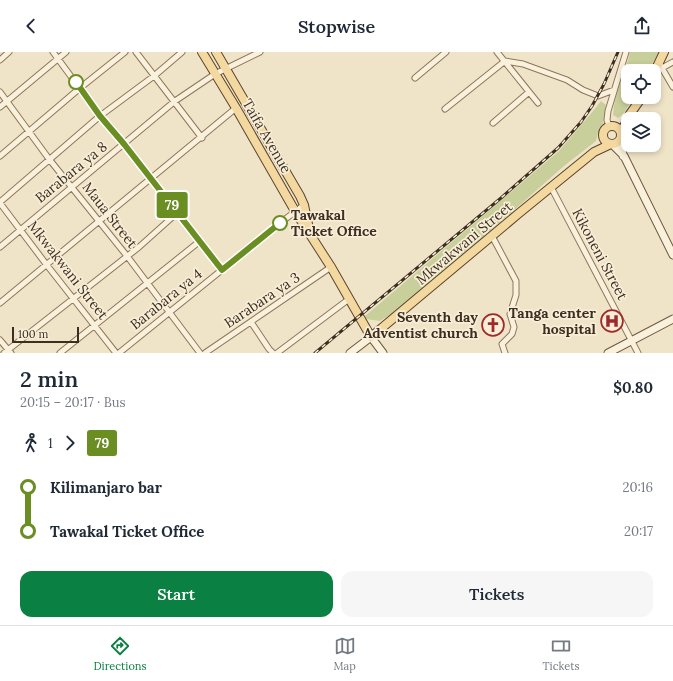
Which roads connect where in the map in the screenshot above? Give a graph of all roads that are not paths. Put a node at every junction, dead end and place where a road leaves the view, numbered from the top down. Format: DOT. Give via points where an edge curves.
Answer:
graph roads {
  1 [pos="9,52"];
  2 [pos="53,52"];
  3 [pos="66,52"];
  4 [pos="125,52"];
  5 [pos="136,52"];
  6 [pos="182,52"];
  7 [pos="202,52"];
  8 [pos="216,52"];
  9 [pos="260,52"];
  10 [pos="446,52"];
  11 [pos="498,52"];
  12 [pos="626,52"];
  13 [pos="664,52"];
  14 [pos="58,59"];
  15 [pos="0,60"];
  16 [pos="505,61"];
  17 [pos="673,62"];
  18 [pos="661,64"];
  19 [pos="661,66"];
  20 [pos="226,68"];
  21 [pos="661,68"];
  22 [pos="215,74"];
  23 [pos="154,76"];
  24 [pos="415,78"];
  25 [pos="673,87"];
  26 [pos="80,88"];
  27 [pos="614,90"];
  28 [pos="0,92"];
  29 [pos="529,92"];
  30 [pos="7,101"];
  31 [pos="175,101"];
  32 [pos="538,103"];
  33 [pos="0,108"];
  34 [pos="236,108"];
  35 [pos="445,109"];
  36 [pos="100,116"];
  37 [pos="621,120"];
  38 [pos="493,124"];
  39 [pos="612,126"];
  40 [pos="30,131"];
  41 [pos="603,136"];
  42 [pos="621,136"];
  43 [pos="202,138"];
  44 [pos="124,144"];
  45 [pos="612,144"];
  46 [pos="594,152"];
  47 [pos="623,152"];
  48 [pos="0,156"];
  49 [pos="624,156"];
  50 [pos="49,159"];
  51 [pos="283,166"];
  52 [pos="274,172"];
  53 [pos="152,179"];
  54 [pos="72,186"];
  55 [pos="551,187"];
  56 [pos="0,202"];
  57 [pos="304,205"];
  58 [pos="295,211"];
  59 [pos="177,213"];
  60 [pos="100,222"];
  61 [pos="20,229"];
  62 [pos="310,234"];
  63 [pos="492,236"];
  64 [pos="200,241"];
  65 [pos="0,247"];
  66 [pos="673,255"];
  67 [pos="127,256"];
  68 [pos="46,264"];
  69 [pos="331,267"];
  70 [pos="222,270"];
  71 [pos="147,284"];
  72 [pos="73,298"];
  73 [pos="349,299"];
  74 [pos="0,303"];
  75 [pos="169,313"];
  76 [pos="673,319"];
  77 [pos="251,322"];
  78 [pos="95,326"];
  79 [pos="372,337"];
  80 [pos="0,340"];
  81 [pos="632,340"];
  82 [pos="8,352"];
  83 [pos="60,353"];
  84 [pos="118,353"];
  85 [pos="200,353"];
  86 [pos="205,353"];
  87 [pos="273,353"];
  88 [pos="277,353"];
  89 [pos="350,353"];
  90 [pos="383,353"];
  91 [pos="505,353"];
  92 [pos="608,353"];
  93 [pos="638,353"];
  1 -- 15 [label="street"];
  2 -- 14 [label="street"];
  3 -- 14 [label="street"];
  4 -- 26 [label="street"];
  5 -- 23 [label="street"];
  6 -- 23 [label="street"];
  7 -- 22 [label="main road, Taifa Avenue"];
  8 -- 20 [label="main road, Taifa Avenue"];
  9 -- 20 [label="street, Barabara ya 8"];
  10 -- 24 [label="street"];
  11 -- 16 [label="street"];
  12 -- 27 [label="street"];
  13 -- 18 [label="main road"];
  14 -- 26 [label="street"];
  14 -- 30 [label="street"];
  16 -- 27 [label="street" via="523,64 567,80 598,96"];
  16 -- 29 [label="street"];
  16 -- 35 [label="street"];
  17 -- 19 [label="street"];
  20 -- 22 [label="street, Barabara ya 8"];
  20 -- 51 [label="main road, Taifa Avenue"];
  21 -- 25 [label="street"];
  22 -- 31 [label="street, Barabara ya 8"];
  22 -- 34 [label="main road, Taifa Avenue"];
  23 -- 31 [label="street"];
  23 -- 36 [label="street"];
  26 -- 36 [label="street"];
  26 -- 40 [label="street"];
  27 -- 39 [label="street" via="607,120"];
  28 -- 30 [label="street, Maua Street"];
  29 -- 32 [label="street"];
  29 -- 38 [label="street"];
  30 -- 33 [label="street"];
  30 -- 40 [label="street, Maua Street"];
  31 -- 43 [label="street"];
  31 -- 44 [label="street, Barabara ya 8"];
  34 -- 43 [label="street"];
  34 -- 52 [label="main road, Taifa Avenue"];
  36 -- 44 [label="street"];
  36 -- 50 [label="street"];
  37 -- 39 [label="main road"];
  39 -- 41 [label="main road" via="606,128"];
  39 -- 42 [label="main road" via="620,130"];
  40 -- 48 [label="street"];
  40 -- 50 [label="street, Maua Street"];
  41 -- 45 [label="main road"];
  41 -- 46 [label="main road"];
  42 -- 45 [label="main road"];
  43 -- 53 [label="street"];
  44 -- 53 [label="street"];
  44 -- 54 [label="street, Barabara ya 8"];
  45 -- 46 [label="main road"];
  45 -- 49 [label="main road"];
  46 -- 55 [label="main road, Mkwakwani Street"];
  47 -- 49 [label="main road"];
  49 -- 66 [label="main road"];
  50 -- 54 [label="street, Maua Street"];
  50 -- 56 [label="street"];
  51 -- 52 [label="main road"];
  51 -- 57 [label="main road, Taifa Avenue"];
  52 -- 58 [label="main road, Taifa Avenue"];
  53 -- 59 [label="street"];
  53 -- 60 [label="street"];
  54 -- 60 [label="street, Maua Street"];
  54 -- 61 [label="street, Barabara ya 8"];
  55 -- 63 [label="main road, Mkwakwani Street"];
  55 -- 81 [label="street, Kikoneni Street"];
  56 -- 61 [label="street, Mkwakwani Street"];
  57 -- 58 [label="street, Barabara ya 4"];
  57 -- 62 [label="main road, Taifa Avenue"];
  58 -- 62 [label="main road, Taifa Avenue"];
  58 -- 70 [label="street, Barabara ya 4"];
  59 -- 64 [label="street"];
  59 -- 67 [label="street"];
  60 -- 67 [label="street, Maua Street"];
  60 -- 68 [label="street"];
  61 -- 65 [label="street, Barabara ya 8"];
  61 -- 68 [label="street, Mkwakwani Street"];
  62 -- 69 [label="main road, Taifa Avenue"];
  63 -- 79 [label="main road, Mkwakwani Street"];
  63 -- 91 [label="street" via="516,280 516,295 510,314 514,327 512,334 502,344"];
  64 -- 70 [label="street"];
  64 -- 71 [label="street"];
  67 -- 71 [label="street, Maua Street"];
  67 -- 72 [label="street"];
  68 -- 72 [label="street, Mkwakwani Street"];
  68 -- 74 [label="street"];
  69 -- 73 [label="main road, Taifa Avenue"];
  69 -- 77 [label="street, Barabara ya 3"];
  70 -- 75 [label="street, Barabara ya 4"];
  71 -- 75 [label="street, Maua Street"];
  71 -- 78 [label="street"];
  72 -- 78 [label="street, Mkwakwani Street"];
  72 -- 82 [label="street"];
  73 -- 79 [label="main road, Taifa Avenue"];
  73 -- 88 [label="street"];
  75 -- 84 [label="street, Barabara ya 4"];
  75 -- 85 [label="street, Maua Street"];
  76 -- 81 [label="main road"];
  77 -- 86 [label="street, Barabara ya 3"];
  77 -- 87 [label="street"];
  78 -- 83 [label="street"];
  78 -- 84 [label="street, Mkwakwani Street"];
  79 -- 89 [label="main road, Mkwakwani Street"];
  79 -- 90 [label="main road, Taifa Avenue"];
  80 -- 82 [label="street"];
  81 -- 92 [label="main road"];
  81 -- 93 [label="street, Kikoneni Street"];
}
